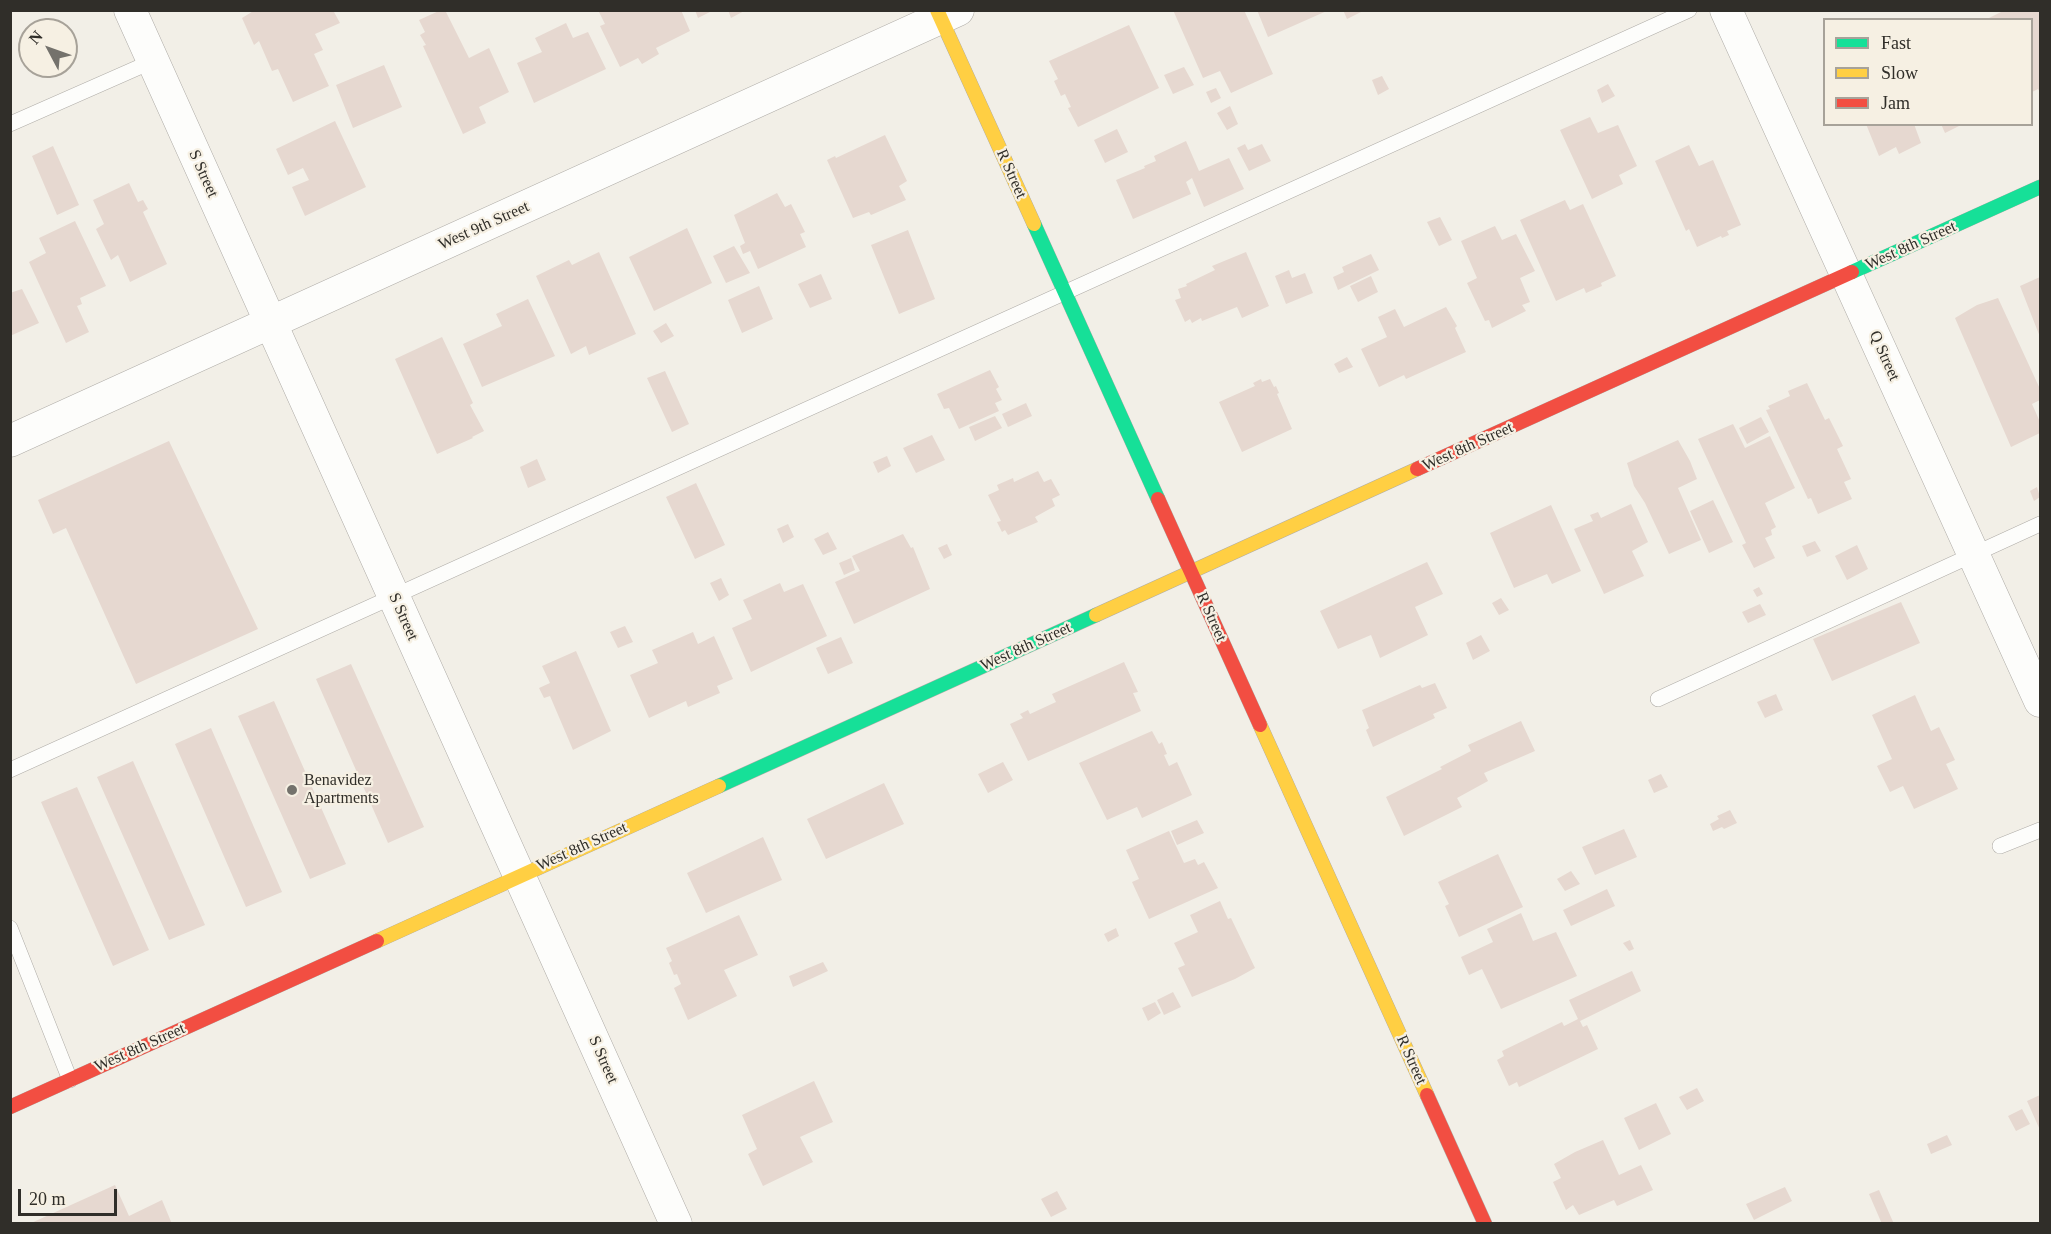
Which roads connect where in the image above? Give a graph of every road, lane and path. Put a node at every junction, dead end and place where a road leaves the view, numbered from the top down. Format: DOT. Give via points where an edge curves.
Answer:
graph roads {
  1 [pos="130,10"];
  2 [pos="1689,10"];
  3 [pos="1726,10"];
  4 [pos="945,13"];
  5 [pos="153,61"];
  6 [pos="10,124"];
  7 [pos="2040,187"];
  8 [pos="1847,275"];
  9 [pos="1065,293"];
  10 [pos="270,323"];
  11 [pos="10,441"];
  12 [pos="2040,524"];
  13 [pos="1974,555"];
  14 [pos="1191,573"];
  15 [pos="394,597"];
  16 [pos="1658,699"];
  17 [pos="2040,701"];
  18 [pos="10,770"];
  19 [pos="2040,830"];
  20 [pos="2000,846"];
  21 [pos="519,875"];
  22 [pos="10,928"];
  23 [pos="70,1080"];
  24 [pos="10,1107"];
  25 [pos="676,1224"];
  26 [pos="1485,1224"];
  1 -- 5 [label="street, S Street"];
  2 -- 9 [label="lane"];
  3 -- 8 [label="street, Q Street"];
  4 -- 9 [label="street, R Street"];
  4 -- 10 [label="street, West 9th Street"];
  5 -- 6 [label="lane"];
  5 -- 10 [label="street, S Street"];
  7 -- 8 [label="street, West 8th Street"];
  8 -- 13 [label="street, Q Street"];
  8 -- 14 [label="street, West 8th Street"];
  9 -- 14 [label="street, R Street"];
  9 -- 15 [label="lane"];
  10 -- 11 [label="street, West 9th Street"];
  10 -- 15 [label="street, S Street"];
  12 -- 13 [label="lane"];
  13 -- 16 [label="lane"];
  13 -- 17 [label="street, Q Street"];
  14 -- 21 [label="street, West 8th Street"];
  14 -- 26 [label="street, R Street"];
  15 -- 18 [label="lane"];
  15 -- 21 [label="street, S Street"];
  19 -- 20 [label="lane"];
  21 -- 23 [label="street, West 8th Street"];
  21 -- 25 [label="street, S Street"];
  22 -- 23 [label="lane"];
  23 -- 24 [label="street, West 8th Street"];
}
